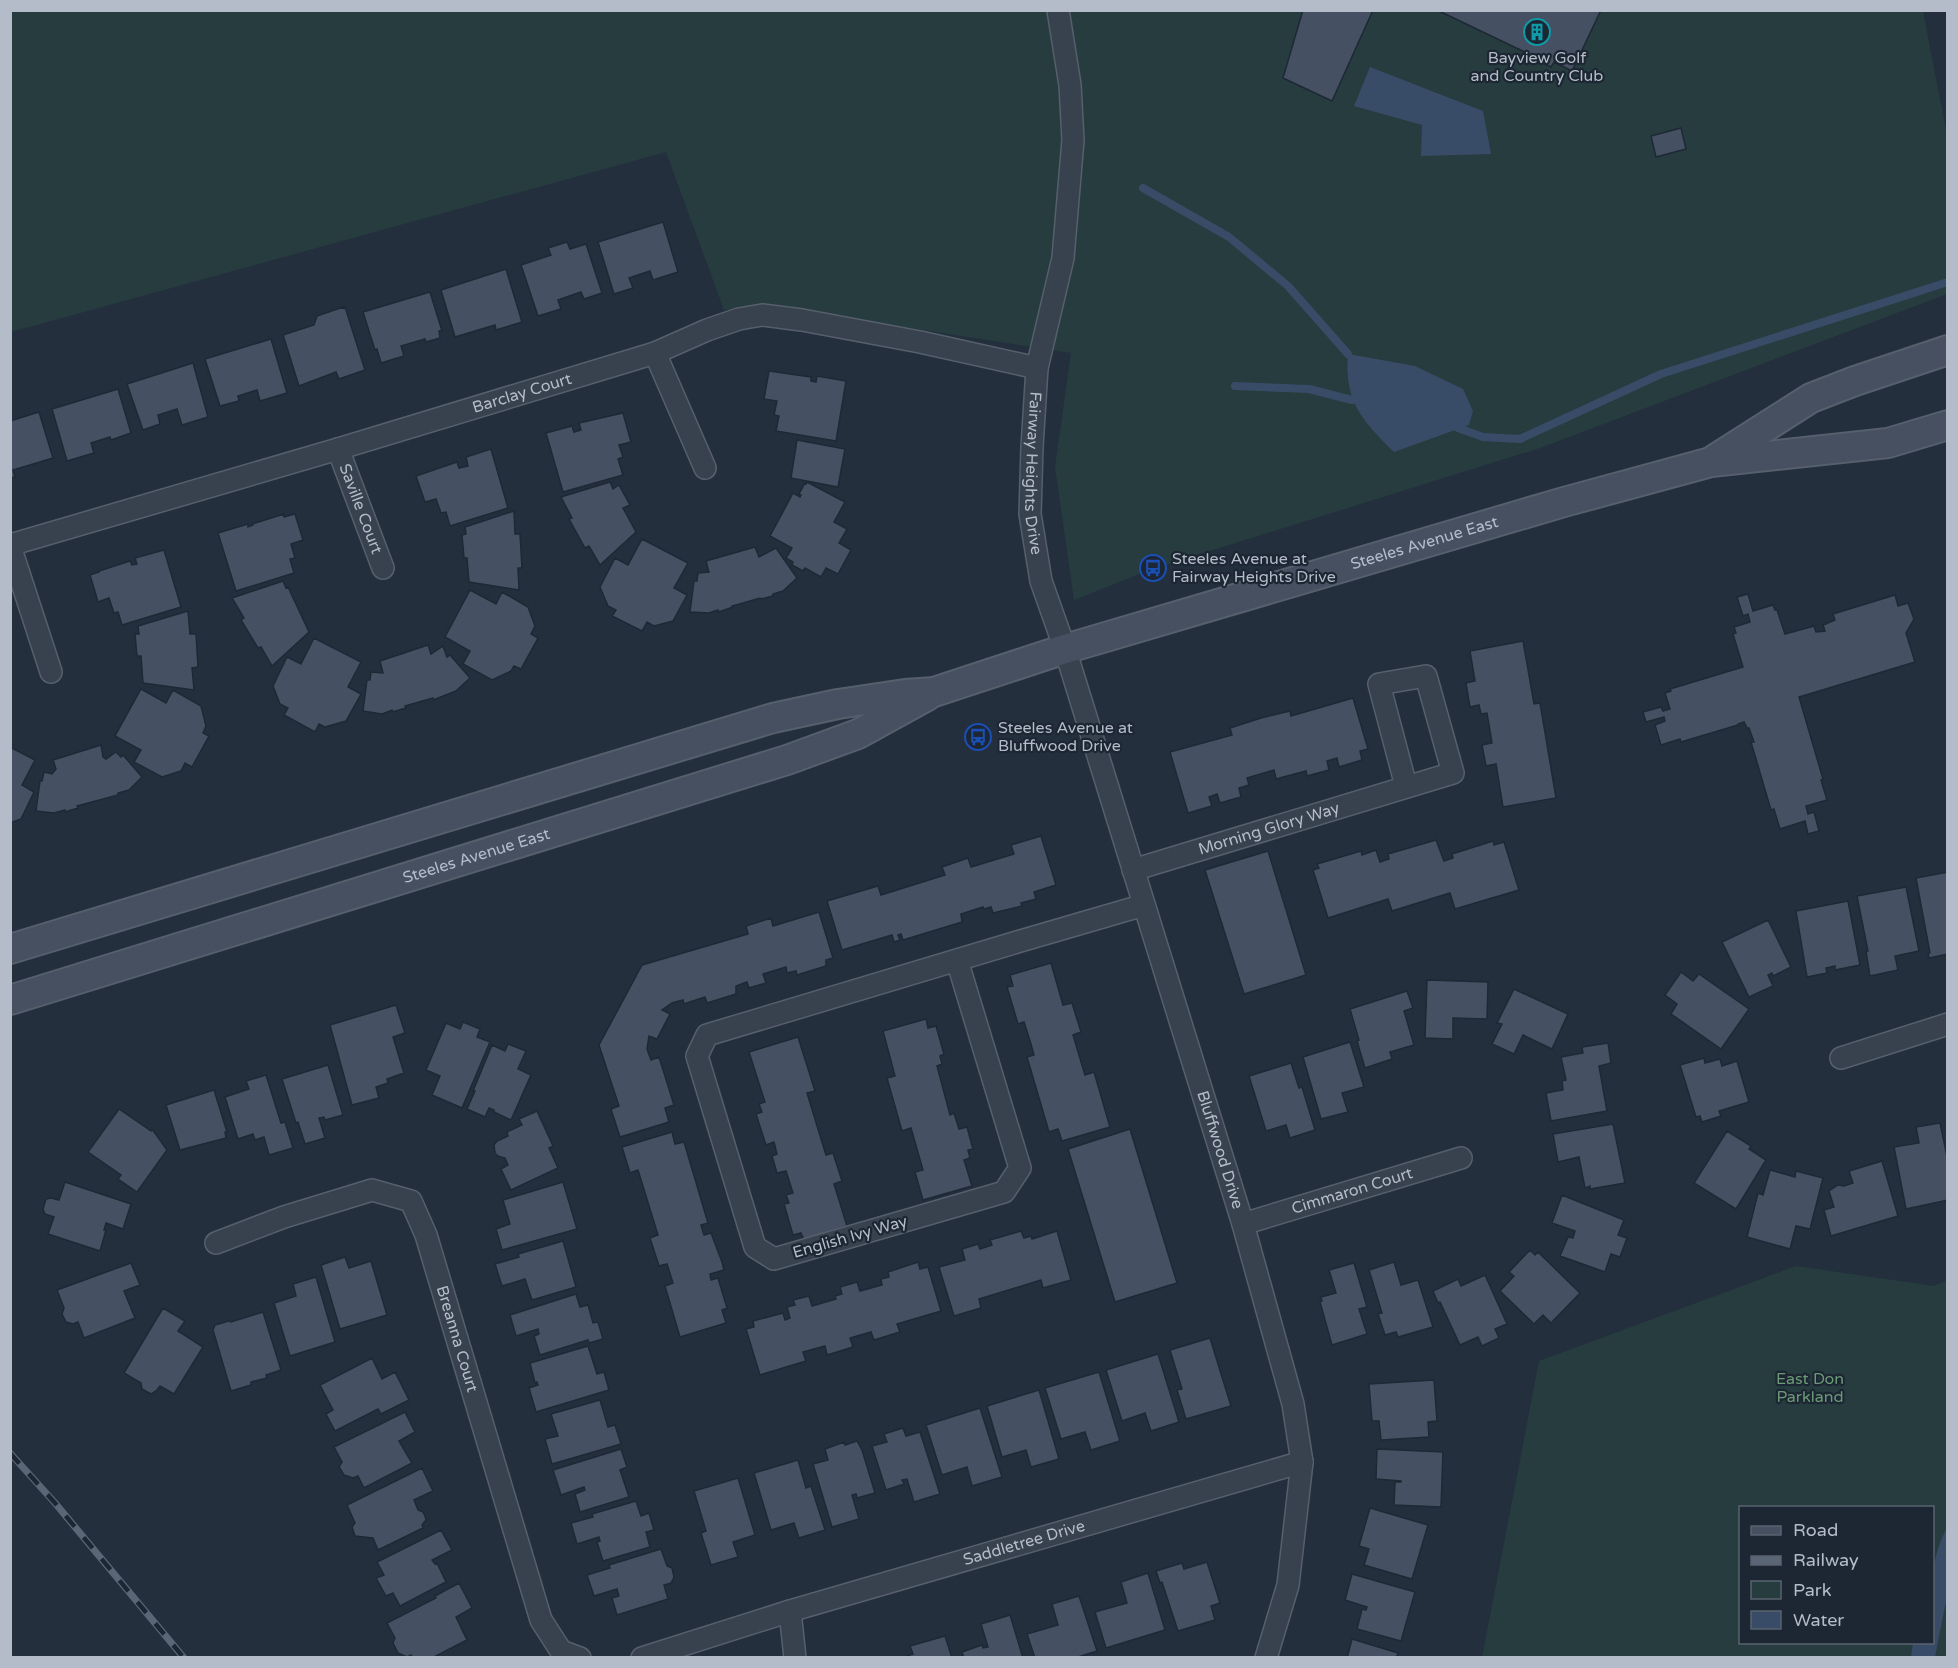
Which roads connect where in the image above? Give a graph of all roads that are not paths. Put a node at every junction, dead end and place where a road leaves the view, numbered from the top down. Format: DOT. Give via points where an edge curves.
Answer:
graph roads {
  1 [pos="1058,10"];
  2 [pos="1947,350"];
  3 [pos="656,353"];
  4 [pos="1037,368"];
  5 [pos="1947,425"];
  6 [pos="338,449"];
  7 [pos="1711,462"];
  8 [pos="705,468"];
  9 [pos="10,545"];
  10 [pos="383,568"];
  11 [pos="1065,649"];
  12 [pos="51,672"];
  13 [pos="934,692"];
  14 [pos="1406,786"];
  15 [pos="1133,870"];
  16 [pos="1144,905"];
  17 [pos="10,950"];
  18 [pos="957,960"];
  19 [pos="10,1000"];
  20 [pos="1947,1024"];
  21 [pos="1841,1058"];
  22 [pos="1461,1158"];
  23 [pos="1242,1224"];
  24 [pos="216,1243"];
  25 [pos="1302,1462"];
  26 [pos="790,1611"];
  27 [pos="580,1658"];
  28 [pos="642,1658"];
  29 [pos="795,1658"];
  30 [pos="1266,1658"];
  1 -- 4 [label="street, Fairway Heights Drive" via="1070,85 1073,140 1063,258"];
  2 -- 7 [label="main road, Steeles Avenue East" via="1811,398"];
  3 -- 4 [label="street, Barclay Court" via="707,330 762,315 920,342"];
  3 -- 6 [label="street, Barclay Court"];
  3 -- 8 [label="street"];
  4 -- 11 [label="street, Fairway Heights Drive" via="1030,514 1041,581"];
  5 -- 7 [label="main road, Steeles Avenue East" via="1888,442"];
  6 -- 9 [label="street, Barclay Court"];
  6 -- 10 [label="street, Saville Court"];
  7 -- 11 [label="main road, Steeles Avenue East"];
  9 -- 12 [label="street"];
  11 -- 13 [label="main road, Steeles Avenue East"];
  11 -- 15 [label="street, Bluffwood Drive"];
  13 -- 17 [label="main road, Steeles Avenue East" via="837,704 773,718"];
  13 -- 19 [label="main road, Steeles Avenue East" via="858,734 787,760"];
  14 -- 14 [label="street, Morning Glory Way" via="1453,773 1426,676 1379,684"];
  14 -- 15 [label="street, Morning Glory Way"];
  15 -- 16 [label="street, Bluffwood Drive"];
  16 -- 18 [label="street, English Ivy Way"];
  16 -- 23 [label="street, Bluffwood Drive"];
  18 -- 18 [label="street, English Ivy Way" via="707,1035 697,1056 755,1247 774,1259 1004,1191 1020,1168"];
  20 -- 21 [label="street"];
  22 -- 23 [label="street, Cimmaron Court"];
  23 -- 25 [label="street, Bluffwood Drive" via="1293,1404"];
  24 -- 27 [label="street, Breanna Court" via="372,1190 411,1201 426,1235 541,1620 561,1651"];
  25 -- 26 [label="street, Saddletree Drive"];
  25 -- 30 [label="street, Bluffwood Drive" via="1288,1585"];
  26 -- 28 [label="street"];
  26 -- 29 [label="street"];
}
